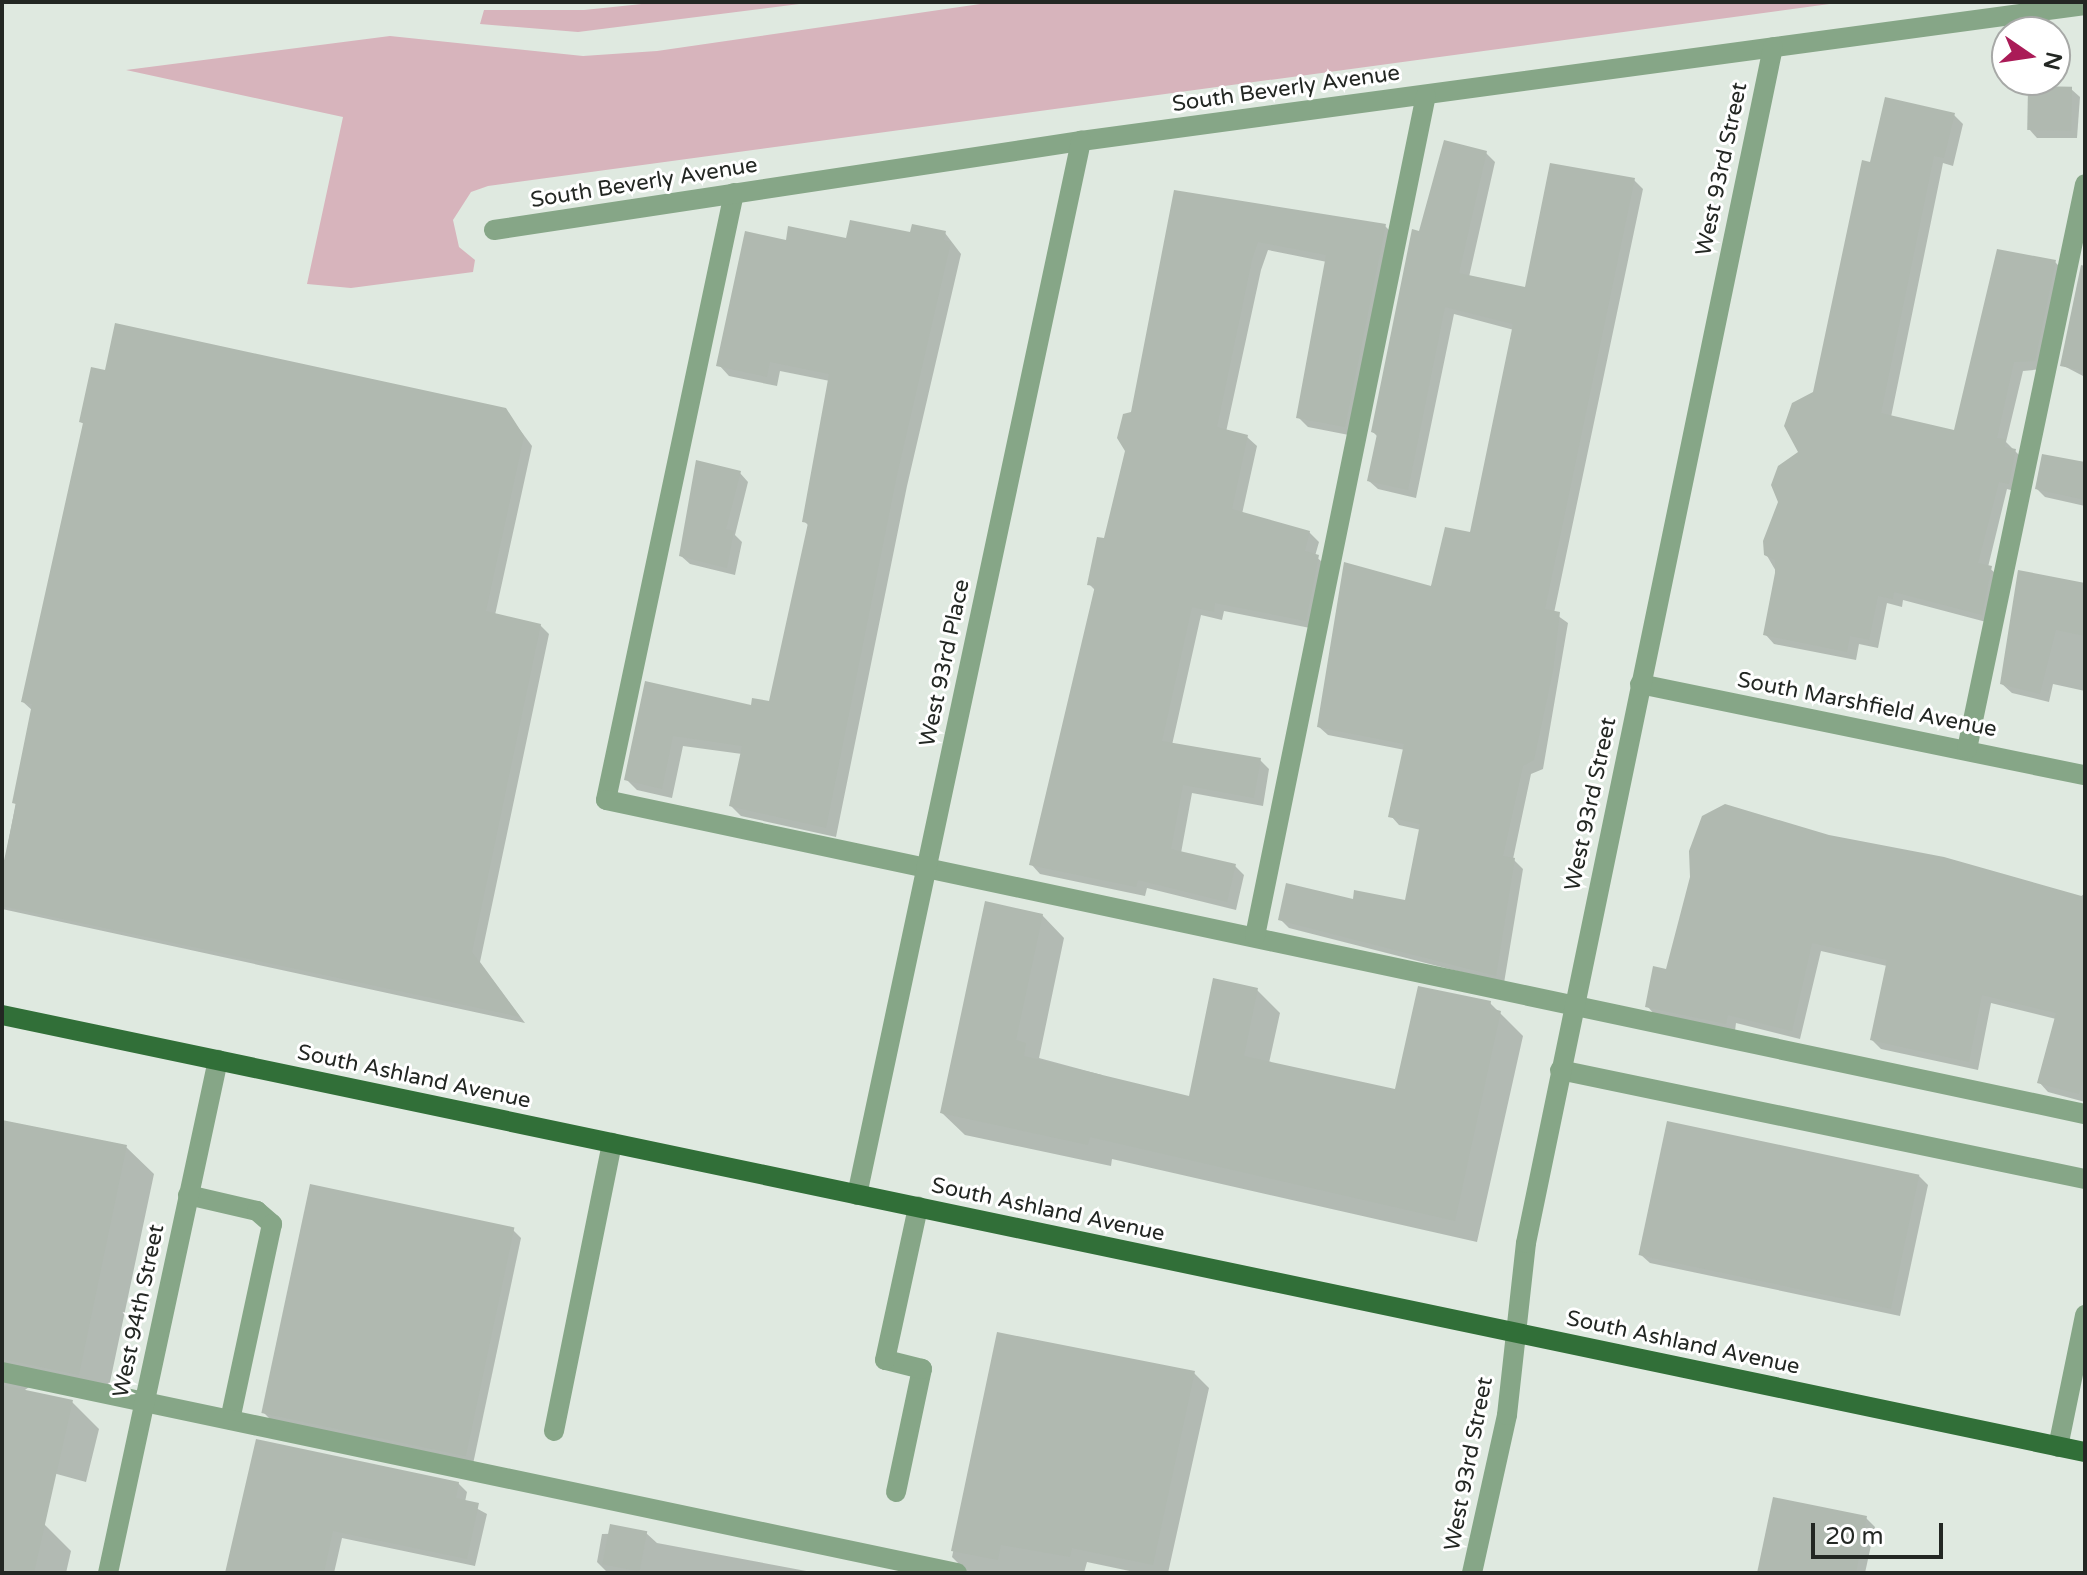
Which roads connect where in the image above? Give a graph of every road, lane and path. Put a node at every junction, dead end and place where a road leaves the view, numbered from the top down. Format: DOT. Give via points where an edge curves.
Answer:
graph roads {
  1 [pos="2085,5"];
  2 [pos="1773,47"];
  3 [pos="1426,95"];
  4 [pos="1081,141"];
  5 [pos="2085,184"];
  6 [pos="734,193"];
  7 [pos="494,230"];
  8 [pos="1640,684"];
  9 [pos="1967,749"];
  10 [pos="2085,775"];
  11 [pos="927,866"];
  12 [pos="1255,936"];
  13 [pos="1574,1005"];
  14 [pos="2,1015"];
  15 [pos="218,1060"];
  16 [pos="1560,1070"];
  17 [pos="2085,1114"];
  18 [pos="612,1143"];
  19 [pos="2085,1179"];
  20 [pos="188,1195"];
  21 [pos="857,1195"];
  22 [pos="918,1207"];
  23 [pos="2085,1315"];
  24 [pos="1516,1333"];
  25 [pos="2,1372"];
  26 [pos="145,1402"];
  27 [pos="230,1420"];
  28 [pos="554,1431"];
  29 [pos="2058,1447"];
  30 [pos="2085,1452"];
  31 [pos="896,1492"];
  32 [pos="108,1573"];
  33 [pos="957,1573"];
  34 [pos="1472,1573"];
  1 -- 2 [label="street, South Beverly Avenue"];
  2 -- 3 [label="street, South Beverly Avenue"];
  2 -- 8 [label="street, West 93rd Street"];
  3 -- 4 [label="street, South Beverly Avenue"];
  3 -- 12 [label="street"];
  4 -- 6 [label="street, South Beverly Avenue"];
  4 -- 11 [label="street, West 93rd Place"];
  5 -- 9 [label="street"];
  6 -- 7 [label="street, South Beverly Avenue"];
  6 -- 11 [label="street" via="606,800"];
  8 -- 9 [label="street, South Marshfield Avenue"];
  8 -- 13 [label="street, West 93rd Street"];
  9 -- 10 [label="street, South Marshfield Avenue"];
  11 -- 12 [label="street"];
  11 -- 21 [label="street, West 93rd Place"];
  12 -- 13 [label="street"];
  13 -- 16 [label="street, West 93rd Street"];
  13 -- 17 [label="street"];
  14 -- 15 [label="main road, South Ashland Avenue"];
  15 -- 18 [label="main road, South Ashland Avenue"];
  15 -- 20 [label="street, West 94th Street"];
  16 -- 19 [label="street"];
  16 -- 24 [label="street, West 93rd Street" via="1526,1243"];
  18 -- 21 [label="main road, South Ashland Avenue"];
  18 -- 28 [label="street"];
  20 -- 26 [label="street, West 94th Street"];
  20 -- 27 [label="street" via="257,1211 272,1224"];
  21 -- 22 [label="main road, South Ashland Avenue"];
  22 -- 24 [label="main road, South Ashland Avenue"];
  22 -- 31 [label="street" via="885,1360 922,1369"];
  23 -- 29 [label="street"];
  24 -- 29 [label="main road, South Ashland Avenue"];
  24 -- 34 [label="street, West 93rd Street" via="1507,1415"];
  25 -- 26 [label="street"];
  26 -- 27 [label="street"];
  26 -- 32 [label="street, West 94th Street"];
  27 -- 33 [label="street"];
  29 -- 30 [label="main road, South Ashland Avenue"];
}
